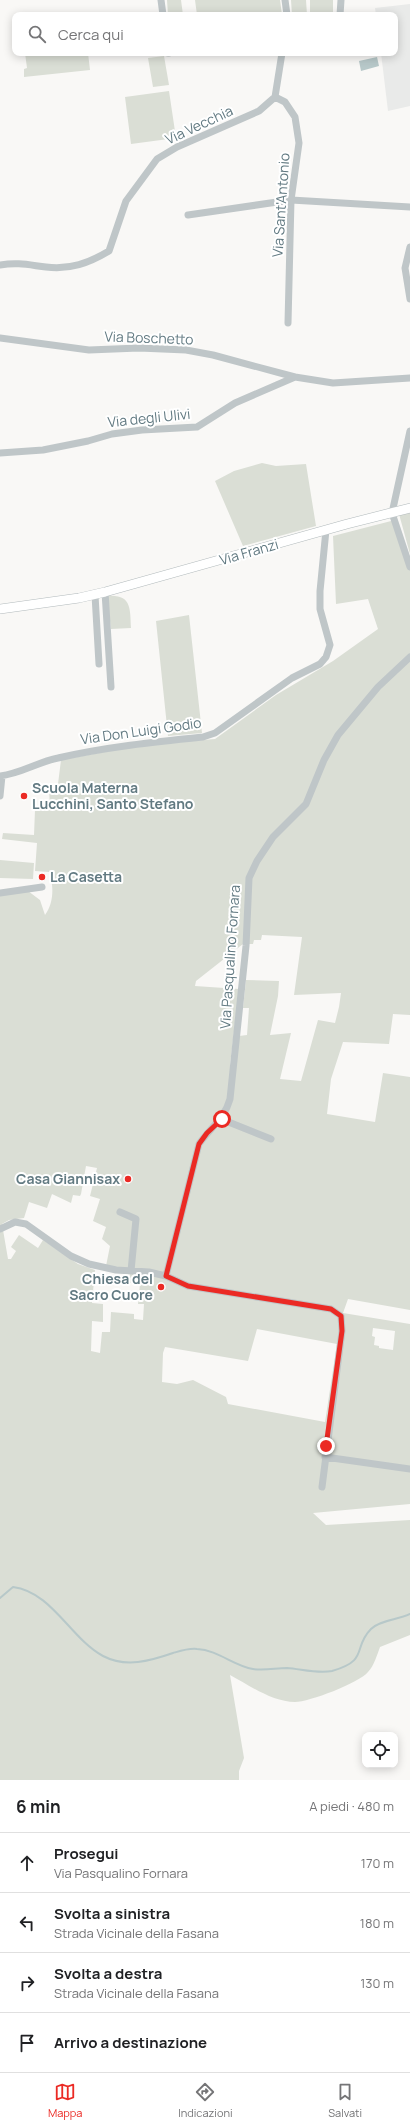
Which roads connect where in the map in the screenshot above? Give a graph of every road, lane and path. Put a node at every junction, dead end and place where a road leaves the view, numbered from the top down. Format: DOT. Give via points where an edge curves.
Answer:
graph roads {
  1 [pos="161,0"];
  2 [pos="285,0"];
  3 [pos="341,0"];
  4 [pos="163,12"];
  5 [pos="287,12"];
  6 [pos="340,12"];
  7 [pos="282,56"];
  8 [pos="276,97"];
  9 [pos="291,200"];
  10 [pos="410,207"];
  11 [pos="188,214"];
  12 [pos="410,247"];
  13 [pos="0,265"];
  14 [pos="410,299"];
  15 [pos="288,323"];
  16 [pos="0,338"];
  17 [pos="295,377"];
  18 [pos="410,378"];
  19 [pos="410,431"];
  20 [pos="0,454"];
  21 [pos="410,508"];
  22 [pos="392,513"];
  23 [pos="326,530"];
  24 [pos="410,567"];
  25 [pos="105,592"];
  26 [pos="95,595"];
  27 [pos="0,608"];
  28 [pos="410,657"];
  29 [pos="99,664"];
  30 [pos="111,687"];
  31 [pos="1,776"];
  32 [pos="0,796"];
  33 [pos="42,887"];
  34 [pos="0,893"];
  35 [pos="222,1119"];
  36 [pos="271,1139"];
  37 [pos="120,1212"];
  38 [pos="0,1229"];
  39 [pos="131,1271"];
  40 [pos="166,1276"];
  41 [pos="325,1457"];
  42 [pos="410,1469"];
  43 [pos="322,1487"];
  1 -- 4 [label="street"];
  2 -- 5 [label="street"];
  3 -- 6 [label="street"];
  7 -- 8 [label="street"];
  8 -- 9 [label="street, Via Sant'Antonio" via="285,102 295,117 299,142"];
  8 -- 13 [label="street, Via Vecchia" via="259,111 177,147 157,159 126,200 109,251 92,261 73,267 48,267 17,262"];
  9 -- 10 [label="street"];
  9 -- 11 [label="street"];
  9 -- 15 [label="street, Via Sant'Antonio"];
  12 -- 14 [label="street" via="406,268"];
  16 -- 17 [label="street, Via Boschetto" via="89,350 186,350"];
  17 -- 18 [label="street" via="333,383"];
  17 -- 20 [label="street, Via degli Ulivi" via="235,403 197,427 112,434 43,450"];
  19 -- 22 [label="street"];
  21 -- 22 [label="main road, Via Franzi"];
  22 -- 23 [label="main road, Via Franzi"];
  22 -- 24 [label="street"];
  23 -- 25 [label="main road, Via Franzi"];
  23 -- 31 [label="street, Via Don Luigi Godio" via="320,609 330,645 326,657 320,664 292,678 215,733 203,737 108,747 55,758"];
  25 -- 26 [label="main road, Via Franzi"];
  25 -- 30 [label="street"];
  26 -- 27 [label="main road, Via Franzi"];
  26 -- 29 [label="street"];
  28 -- 35 [label="street, Via Pasqualino Fornara" via="378,687 338,735 324,760 306,804 273,837 249,878 246,946 232,1081 228,1105"];
  31 -- 32 [label="street, Via Don Luigi Godio"];
  33 -- 34 [label="street"];
  35 -- 36 [label="street"];
  35 -- 40 [label="street, Via Pasqualino Fornara" via="199,1144"];
  37 -- 39 [label="street" via="136,1218"];
  38 -- 39 [label="street" via="15,1222 26,1224 71,1256 89,1264"];
  39 -- 40 [label="street"];
  40 -- 41 [label="street" via="188,1286 331,1309 341,1316 342,1331"];
  41 -- 42 [label="street"];
  41 -- 43 [label="street"];
}
